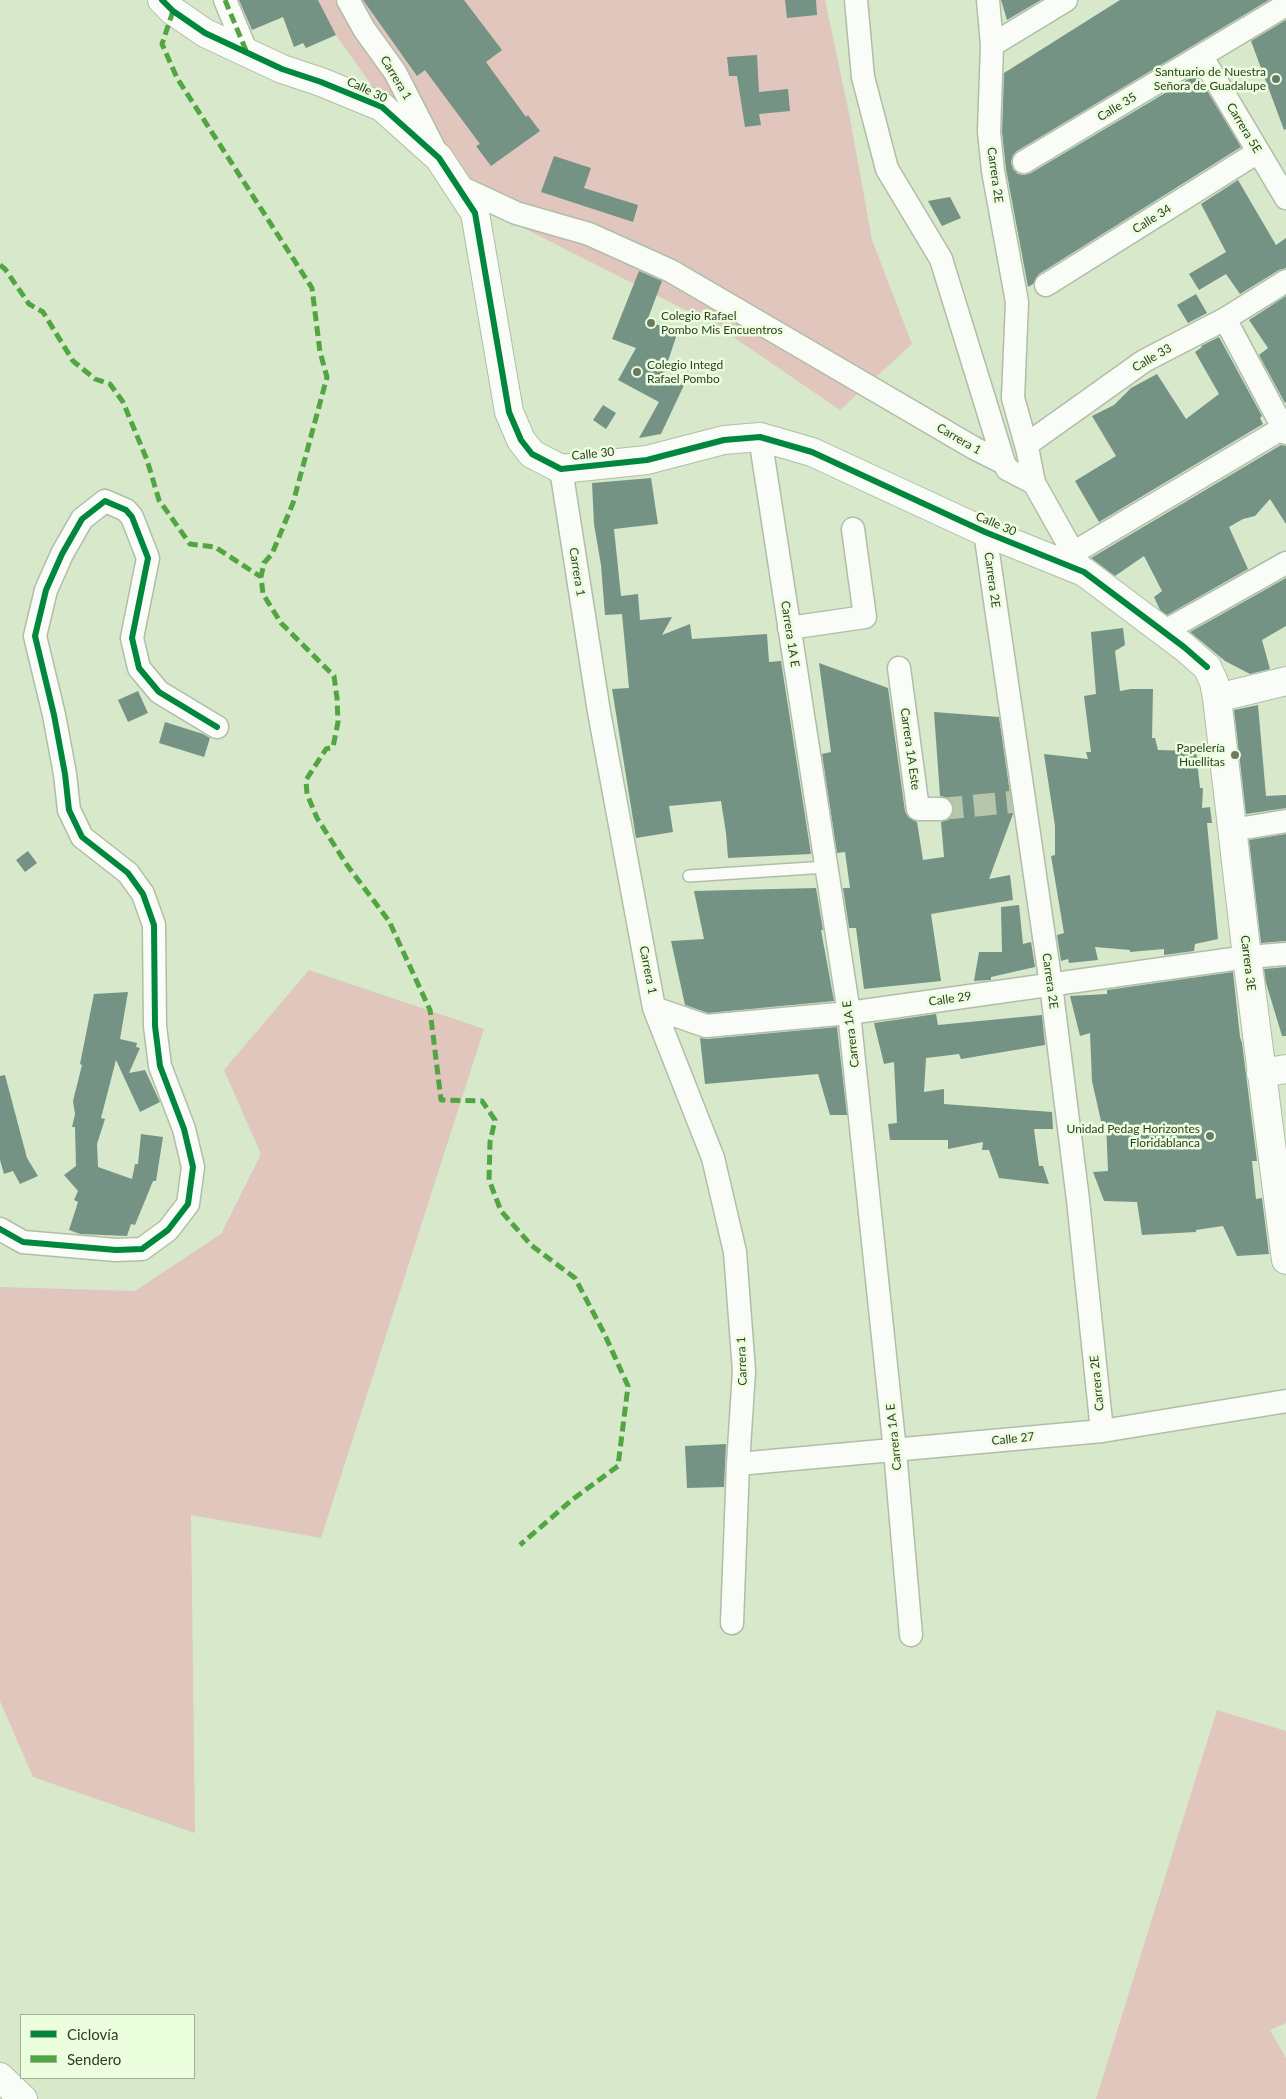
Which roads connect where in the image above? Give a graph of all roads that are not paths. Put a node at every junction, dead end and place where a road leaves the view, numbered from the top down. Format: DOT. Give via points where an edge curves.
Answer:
graph roads {
  1 [pos="162,0"];
  2 [pos="224,0"];
  3 [pos="348,0"];
  4 [pos="856,0"];
  5 [pos="988,0"];
  6 [pos="1066,0"];
  7 [pos="1286,5"];
  8 [pos="992,45"];
  9 [pos="247,53"];
  10 [pos="1202,57"];
  11 [pos="1258,152"];
  12 [pos="439,158"];
  13 [pos="1024,162"];
  14 [pos="454,184"];
  15 [pos="1286,198"];
  16 [pos="1286,281"];
  17 [pos="1046,285"];
  18 [pos="1224,319"];
  19 [pos="1285,431"];
  20 [pos="760,437"];
  21 [pos="1027,448"];
  22 [pos="1005,466"];
  23 [pos="561,470"];
  24 [pos="1034,483"];
  25 [pos="853,529"];
  26 [pos="985,532"];
  27 [pos="1079,562"];
  28 [pos="1286,563"];
  29 [pos="789,628"];
  30 [pos="1163,632"];
  31 [pos="1207,667"];
  32 [pos="899,668"];
  33 [pos="1286,681"];
  34 [pos="1255,687"];
  35 [pos="1217,698"];
  36 [pos="217,727"];
  37 [pos="940,809"];
  38 [pos="1286,821"];
  39 [pos="1232,830"];
  40 [pos="826,867"];
  41 [pos="689,876"];
  42 [pos="1286,954"];
  43 [pos="1247,957"];
  44 [pos="1051,985"];
  45 [pos="654,1008"];
  46 [pos="849,1013"];
  47 [pos="1274,1071"];
  48 [pos="0,1229"];
  49 [pos="1286,1260"];
  50 [pos="1286,1401"];
  51 [pos="1102,1431"];
  52 [pos="895,1451"];
  53 [pos="738,1464"];
  54 [pos="732,1623"];
  55 [pos="911,1635"];
  56 [pos="0,2077"];
  57 [pos="23,2099"];
  1 -- 9 [label="street, Calle 30" via="205,34"];
  2 -- 9 [label="street"];
  3 -- 12 [label="street, Carrera 1" via="395,72"];
  4 -- 22 [label="street" via="863,77 887,169 941,259"];
  5 -- 8 [label="street, Carrera 2E"];
  6 -- 8 [label="street"];
  7 -- 10 [label="street, Calle 35"];
  8 -- 21 [label="street, Carrera 2E" via="989,132 1016,302 1012,398"];
  9 -- 12 [label="street, Calle 30" via="382,107"];
  10 -- 11 [label="street, Carrera 5E"];
  10 -- 13 [label="street, Calle 35"];
  11 -- 15 [label="street, Carrera 5E"];
  11 -- 17 [label="street, Calle 34"];
  12 -- 14 [label="street, Calle 30"];
  14 -- 22 [label="street, Carrera 1" via="516,213 589,234 671,271"];
  14 -- 23 [label="street, Calle 30" via="475,213 509,412 521,440 532,454"];
  16 -- 18 [label="street, Calle 33"];
  18 -- 19 [label="street"];
  18 -- 21 [label="street, Calle 33" via="1144,361"];
  19 -- 27 [label="street"];
  20 -- 23 [label="street, Calle 30" via="724,440 647,460"];
  20 -- 26 [label="street, Calle 30" via="812,452"];
  20 -- 29 [label="street, Carrera 1A E"];
  21 -- 22 [label="street, Calle 33" via="1024,462 1018,467"];
  21 -- 24 [label="street, Carrera 2E"];
  22 -- 24 [label="street, Carrera 1"];
  23 -- 45 [label="street, Carrera 1" via="599,712"];
  24 -- 27 [label="street, Carrera 2E"];
  25 -- 29 [label="street" via="865,617"];
  26 -- 27 [label="street, Calle 30"];
  26 -- 44 [label="street, Carrera 2E" via="1018,802"];
  27 -- 30 [label="street, Calle 30"];
  28 -- 30 [label="street"];
  29 -- 40 [label="street, Carrera 1A E"];
  30 -- 31 [label="street, Calle 30"];
  31 -- 34 [label="street, Calle 30"];
  31 -- 35 [label="street, Carrera 3E"];
  32 -- 37 [label="street, Carrera 1A Este" via="918,809"];
  33 -- 34 [label="street"];
  34 -- 35 [label="street"];
  35 -- 39 [label="street, Carrera 3E"];
  36 -- 48 [label="street" via="159,692 139,668 132,638 148,558 132,517 119,505 105,501 82,519 62,554 46,590 35,636 65,774 69,810 82,837 128,873 143,894 154,925 155,1026 160,1066 184,1129 194,1167 188,1204 168,1230 142,1249 23,1242"];
  38 -- 39 [label="street"];
  39 -- 43 [label="street, Carrera 3E"];
  40 -- 41 [label="lane"];
  40 -- 46 [label="street, Carrera 1A E"];
  42 -- 43 [label="street, Calle 29"];
  43 -- 44 [label="street, Calle 29"];
  43 -- 47 [label="street, Carrera 3E"];
  44 -- 46 [label="street, Calle 29"];
  44 -- 51 [label="street, Carrera 2E"];
  45 -- 46 [label="street, Calle 29" via="706,1026"];
  45 -- 53 [label="street, Carrera 1" via="714,1158 735,1252 744,1371"];
  46 -- 52 [label="street, Carrera 1A E"];
  47 -- 49 [label="street, Carrera 3E"];
  50 -- 51 [label="street, Calle 27"];
  51 -- 52 [label="street, Calle 27"];
  52 -- 53 [label="street, Calle 27"];
  52 -- 55 [label="street, Carrera 1A E"];
  53 -- 54 [label="street, Carrera 1"];
  56 -- 57 [label="street"];
}
